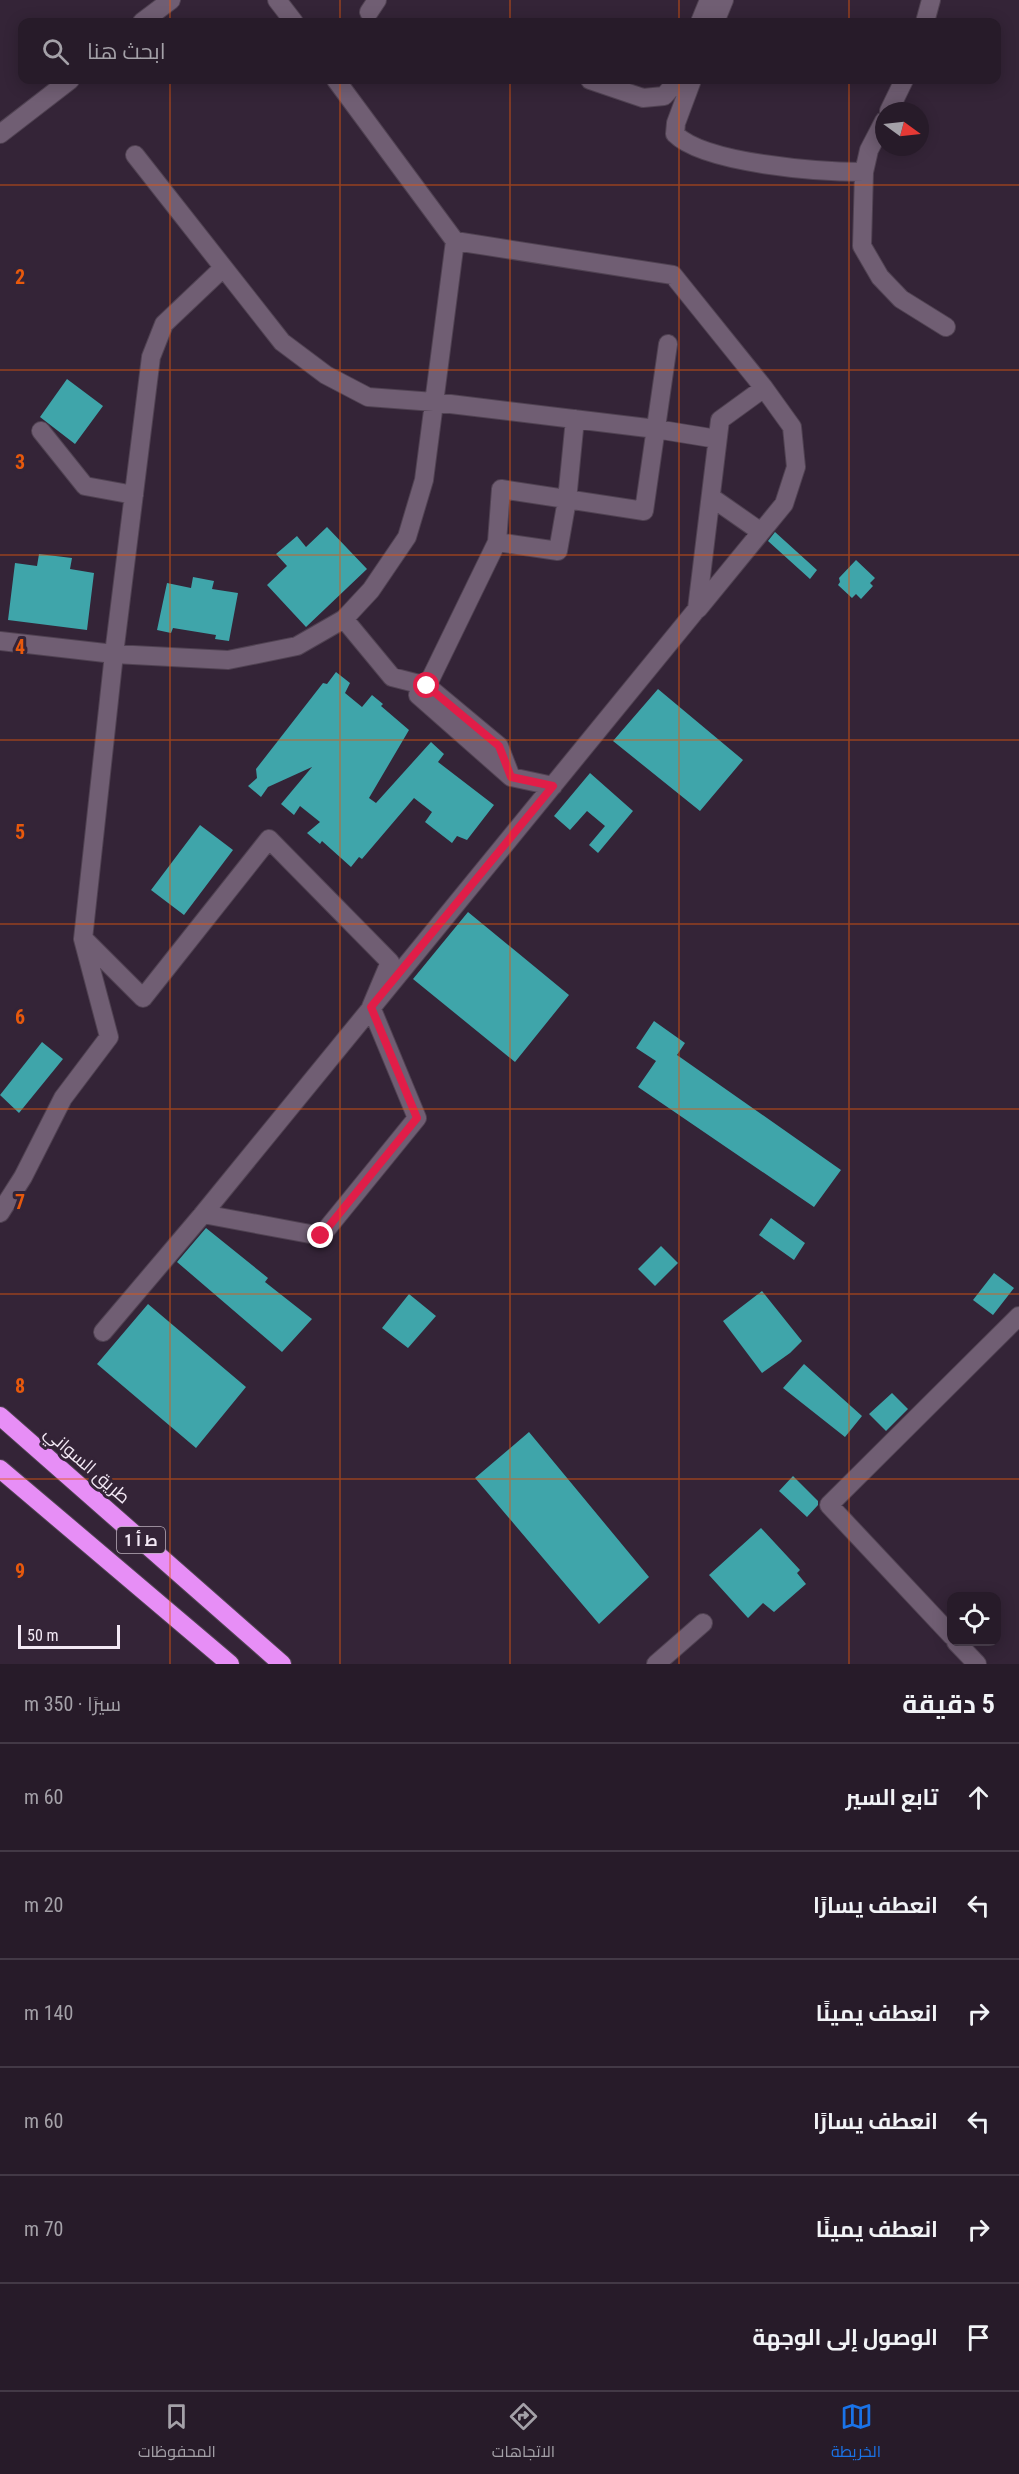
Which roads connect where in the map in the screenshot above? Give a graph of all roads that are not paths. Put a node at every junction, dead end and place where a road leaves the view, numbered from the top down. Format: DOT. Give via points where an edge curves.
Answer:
graph roads {
  1 [pos="171,0"];
  2 [pos="277,0"];
  3 [pos="709,0"];
  4 [pos="724,0"];
  5 [pos="931,0"];
  6 [pos="147,18"];
  7 [pos="291,18"];
  8 [pos="702,18"];
  9 [pos="717,18"];
  10 [pos="926,18"];
  11 [pos="65,84"];
  12 [pos="339,84"];
  13 [pos="602,84"];
  14 [pos="674,84"];
  15 [pos="691,84"];
  16 [pos="902,84"];
  17 [pos="893,102"];
  18 [pos="0,134"];
  19 [pos="875,139"];
  20 [pos="135,155"];
  21 [pos="864,172"];
  22 [pos="456,241"];
  23 [pos="224,268"];
  24 [pos="946,327"];
  25 [pos="668,344"];
  26 [pos="764,388"];
  27 [pos="434,402"];
  28 [pos="575,419"];
  29 [pos="656,429"];
  30 [pos="41,431"];
  31 [pos="717,440"];
  32 [pos="134,495"];
  33 [pos="711,497"];
  34 [pos="567,500"];
  35 [pos="761,532"];
  36 [pos="496,542"];
  37 [pos="697,609"];
  38 [pos="344,620"];
  39 [pos="0,641"];
  40 [pos="114,654"];
  41 [pos="392,677"];
  42 [pos="427,686"];
  43 [pos="511,777"];
  44 [pos="553,786"];
  45 [pos="83,939"];
  46 [pos="371,1007"];
  47 [pos="0,1213"];
  48 [pos="203,1214"];
  49 [pos="1019,1316"];
  50 [pos="103,1332"];
  51 [pos="0,1416"];
  52 [pos="0,1469"];
  53 [pos="703,1623"];
  54 [pos="947,1632"];
  55 [pos="961,1646"];
  56 [pos="230,1664"];
  57 [pos="282,1664"];
  58 [pos="656,1664"];
  59 [pos="977,1664"];
  1 -- 6 [label="street"];
  2 -- 7 [label="street"];
  3 -- 8 [label="street"];
  4 -- 9 [label="street"];
  5 -- 10 [label="street"];
  11 -- 18 [label="street"];
  12 -- 22 [label="street"];
  13 -- 14 [label="street" via="643,98 664,96"];
  15 -- 21 [label="street" via="676,123 675,134 681,139 703,150 780,167"];
  16 -- 17 [label="street"];
  19 -- 21 [label="street"];
  20 -- 23 [label="street"];
  21 -- 24 [label="street" via="862,246 880,277 902,299"];
  22 -- 26 [label="street" via="673,275"];
  22 -- 27 [label="street"];
  23 -- 27 [label="street" via="282,342 326,375 368,397"];
  23 -- 32 [label="street" via="164,324 151,357"];
  25 -- 29 [label="street"];
  26 -- 31 [label="street" via="720,420"];
  26 -- 35 [label="street" via="792,427 796,467 784,504"];
  27 -- 28 [label="street"];
  27 -- 38 [label="street" via="424,480 407,537 371,590"];
  28 -- 29 [label="street"];
  28 -- 34 [label="street"];
  29 -- 31 [label="street"];
  29 -- 34 [label="street" via="644,511"];
  30 -- 32 [label="street" via="85,486"];
  31 -- 33 [label="street"];
  32 -- 40 [label="street"];
  33 -- 35 [label="street"];
  33 -- 37 [label="street"];
  34 -- 36 [label="street" via="558,550"];
  34 -- 36 [label="street" via="501,489"];
  35 -- 37 [label="street"];
  36 -- 42 [label="street"];
  37 -- 44 [label="street"];
  38 -- 40 [label="street" via="297,646 228,660"];
  38 -- 41 [label="street"];
  39 -- 40 [label="street"];
  40 -- 45 [label="street"];
  41 -- 42 [label="street"];
  41 -- 43 [label="street" via="423,699"];
  42 -- 43 [label="street" via="499,746"];
  43 -- 44 [label="street"];
  44 -- 46 [label="street"];
  45 -- 46 [label="street" via="142,998 269,839 390,963"];
  45 -- 47 [label="street" via="109,1037 63,1098"];
  46 -- 48 [label="street"];
  46 -- 48 [label="street" via="417,1118 321,1236"];
  48 -- 50 [label="street"];
  49 -- 54 [label="street" via="829,1505"];
  51 -- 57 [label="highway, طريق السواني / ط أ 1"];
  52 -- 56 [label="highway, ط أ 1"];
  53 -- 58 [label="street"];
  55 -- 59 [label="street"];
}
